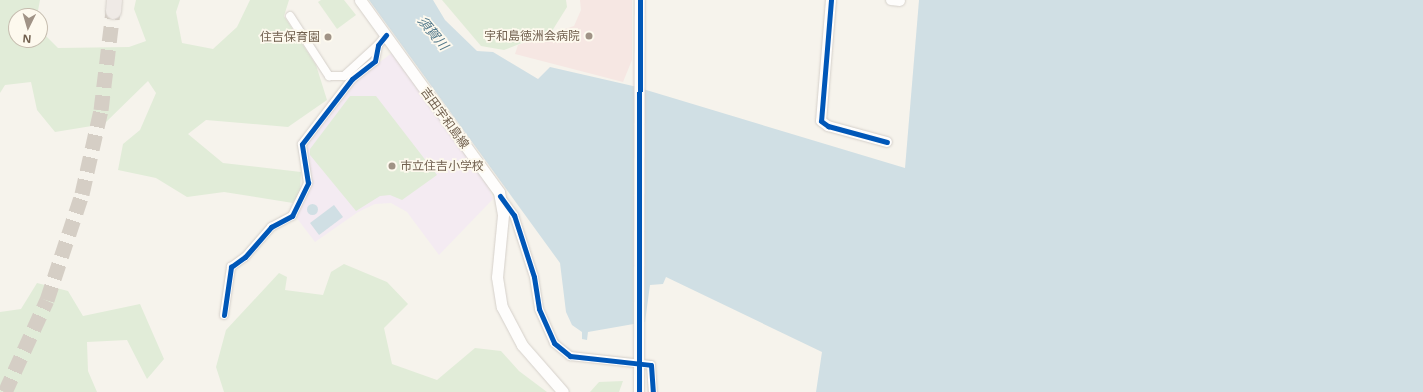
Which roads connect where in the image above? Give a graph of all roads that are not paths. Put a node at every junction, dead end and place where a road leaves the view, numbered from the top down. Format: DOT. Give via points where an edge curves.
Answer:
graph roads {
  1 [pos="360,0"];
  2 [pos="640,0"];
  3 [pos="831,0"];
  4 [pos="290,16"];
  5 [pos="386,36"];
  6 [pos="378,45"];
  7 [pos="887,142"];
  8 [pos="500,196"];
  9 [pos="224,315"];
  10 [pos="563,392"];
  11 [pos="639,392"];
  12 [pos="653,392"];
  1 -- 5 [label="main road, 吉田宇和島線"];
  2 -- 11 [label="street"];
  3 -- 7 [label="street" via="821,121 828,126"];
  4 -- 6 [label="street" via="329,76 344,76"];
  5 -- 6 [label="street"];
  5 -- 8 [label="main road, 吉田宇和島線"];
  6 -- 9 [label="street" via="375,61 352,79 302,144 309,177 292,216 272,227 245,257 231,267"];
  8 -- 10 [label="main road, 吉田宇和島線" via="503,215 497,277 502,307 522,345"];
  8 -- 12 [label="street" via="514,216 534,277 539,309 554,342 570,356 651,365"];
}
